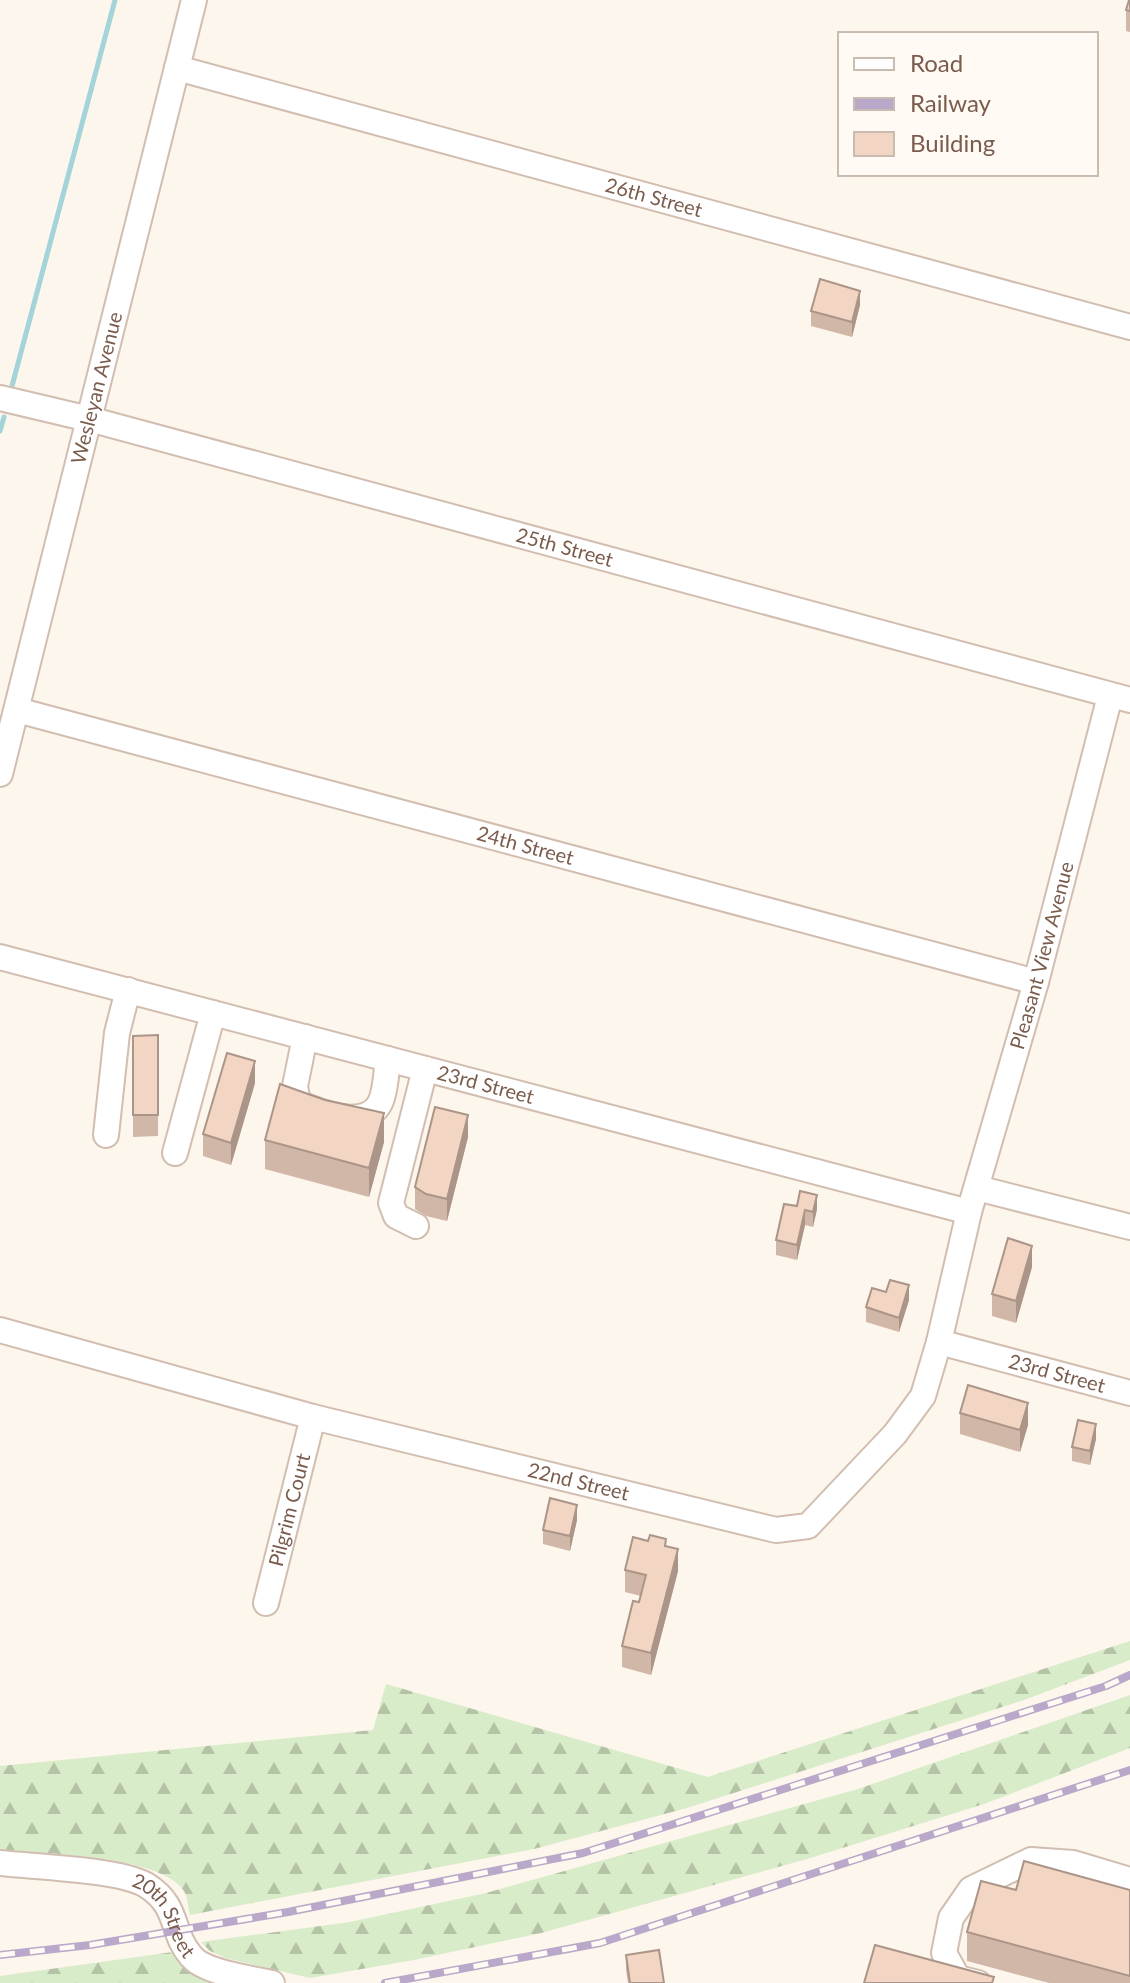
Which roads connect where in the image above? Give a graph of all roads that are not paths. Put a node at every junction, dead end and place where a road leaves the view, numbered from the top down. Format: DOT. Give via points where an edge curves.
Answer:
graph roads {
  1 [pos="194,0"];
  2 [pos="177,68"];
  3 [pos="1130,327"];
  4 [pos="0,398"];
  5 [pos="89,419"];
  6 [pos="1120,698"];
  7 [pos="17,710"];
  8 [pos="0,774"];
  9 [pos="0,957"];
  10 [pos="1036,982"];
  11 [pos="128,990"];
  12 [pos="213,1013"];
  13 [pos="305,1037"];
  14 [pos="388,1059"];
  15 [pos="425,1069"];
  16 [pos="106,1135"];
  17 [pos="175,1153"];
  18 [pos="977,1188"];
  19 [pos="969,1212"];
  20 [pos="416,1226"];
  21 [pos="1130,1227"];
  22 [pos="0,1330"];
  23 [pos="939,1342"];
  24 [pos="1130,1393"];
  25 [pos="313,1417"];
  26 [pos="266,1603"];
  27 [pos="0,1863"];
  28 [pos="1130,1880"];
  29 [pos="272,1983"];
  30 [pos="978,1983"];
  1 -- 2 [label="street, Wesleyan Avenue"];
  2 -- 3 [label="street, 26th Street"];
  2 -- 5 [label="street, Wesleyan Avenue"];
  4 -- 5 [label="street, 25th Street"];
  5 -- 6 [label="street, 25th Street"];
  5 -- 7 [label="street, Wesleyan Avenue"];
  6 -- 10 [label="street, Pleasant View Avenue"];
  7 -- 8 [label="street, Wesleyan Avenue"];
  7 -- 10 [label="street, 24th Street"];
  9 -- 11 [label="street, 23rd Street"];
  10 -- 18 [label="street, Pleasant View Avenue"];
  11 -- 12 [label="street, 23rd Street"];
  11 -- 16 [label="street" via="117,1033"];
  12 -- 13 [label="street, 23rd Street"];
  12 -- 17 [label="street"];
  13 -- 14 [label="street, 23rd Street"];
  13 -- 14 [label="street" via="295,1086 298,1103 320,1112 357,1118 371,1114 381,1101"];
  14 -- 15 [label="street, 23rd Street"];
  15 -- 19 [label="street, 23rd Street"];
  15 -- 20 [label="street" via="391,1203 396,1216"];
  18 -- 19 [label="street, Pleasant View Avenue"];
  18 -- 21 [label="street"];
  19 -- 23 [label="street, 22nd Street"];
  22 -- 25 [label="street, 22nd Street"];
  23 -- 24 [label="street, 23rd Street"];
  23 -- 25 [label="street, 22nd Street" via="923,1396 895,1434 808,1526 776,1530"];
  25 -- 26 [label="street, Pilgrim Court"];
  27 -- 29 [label="street, 20th Street" via="123,1876 144,1884 165,1900 190,1955 202,1965"];
  28 -- 30 [label="street" via="1073,1863 1031,1860 971,1889 951,1918 944,1953 958,1978"];
}
